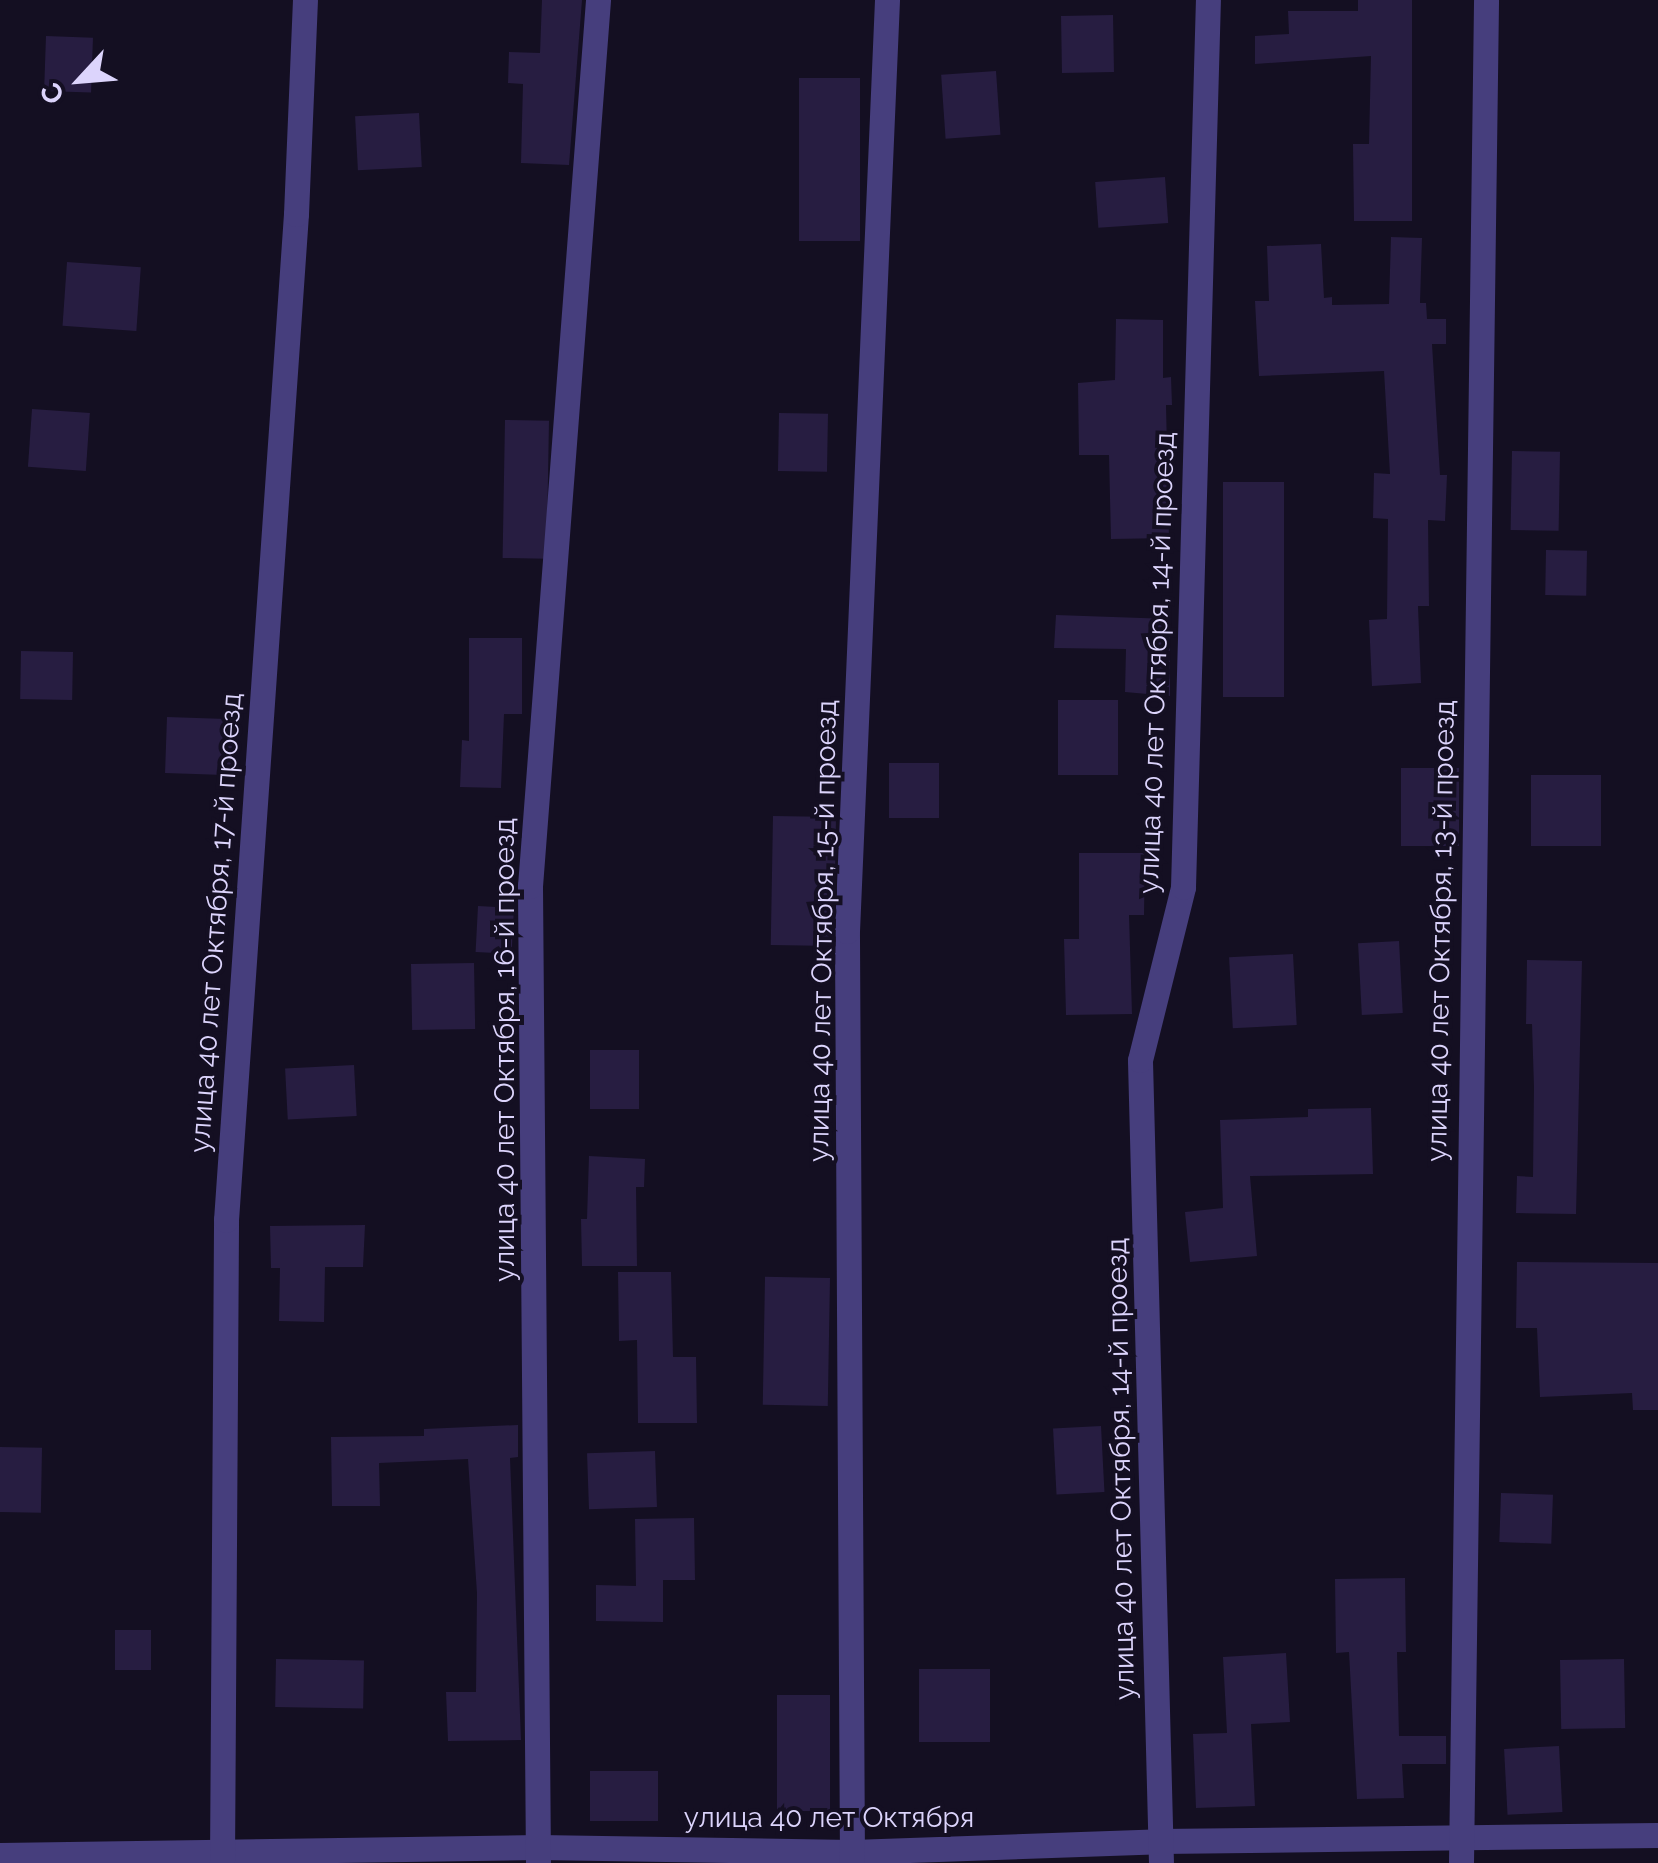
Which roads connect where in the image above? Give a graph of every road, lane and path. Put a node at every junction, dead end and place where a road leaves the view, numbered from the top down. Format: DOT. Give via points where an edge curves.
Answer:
graph roads {
  1 [pos="305,0"];
  2 [pos="598,0"];
  3 [pos="887,0"];
  4 [pos="1208,0"];
  5 [pos="1486,0"];
  6 [pos="1658,1835"];
  7 [pos="1461,1850"];
  8 [pos="1160,1852"];
  9 [pos="0,1855"];
  10 [pos="538,1855"];
  11 [pos="221,1857"];
  12 [pos="852,1857"];
  1 -- 11 [label="street, улица 40 лет Октября, 17-й проезд" via="226,1220"];
  2 -- 10 [label="street, улица 40 лет Октября, 16-й проезд" via="530,886"];
  3 -- 12 [label="street, улица 40 лет Октября, 15-й проезд" via="847,931"];
  4 -- 8 [label="street, улица 40 лет Октября, 14-й проезд" via="1183,887 1140,1060"];
  5 -- 7 [label="street, улица 40 лет Октября, 13-й проезд"];
  6 -- 7 [label="street, улица 40 лет Октября"];
  7 -- 8 [label="street, улица 40 лет Октября"];
  8 -- 12 [label="street, улица 40 лет Октября"];
  9 -- 11 [label="street, улица 40 лет Октября"];
  10 -- 11 [label="street, улица 40 лет Октября"];
  10 -- 12 [label="street, улица 40 лет Октября"];
}
